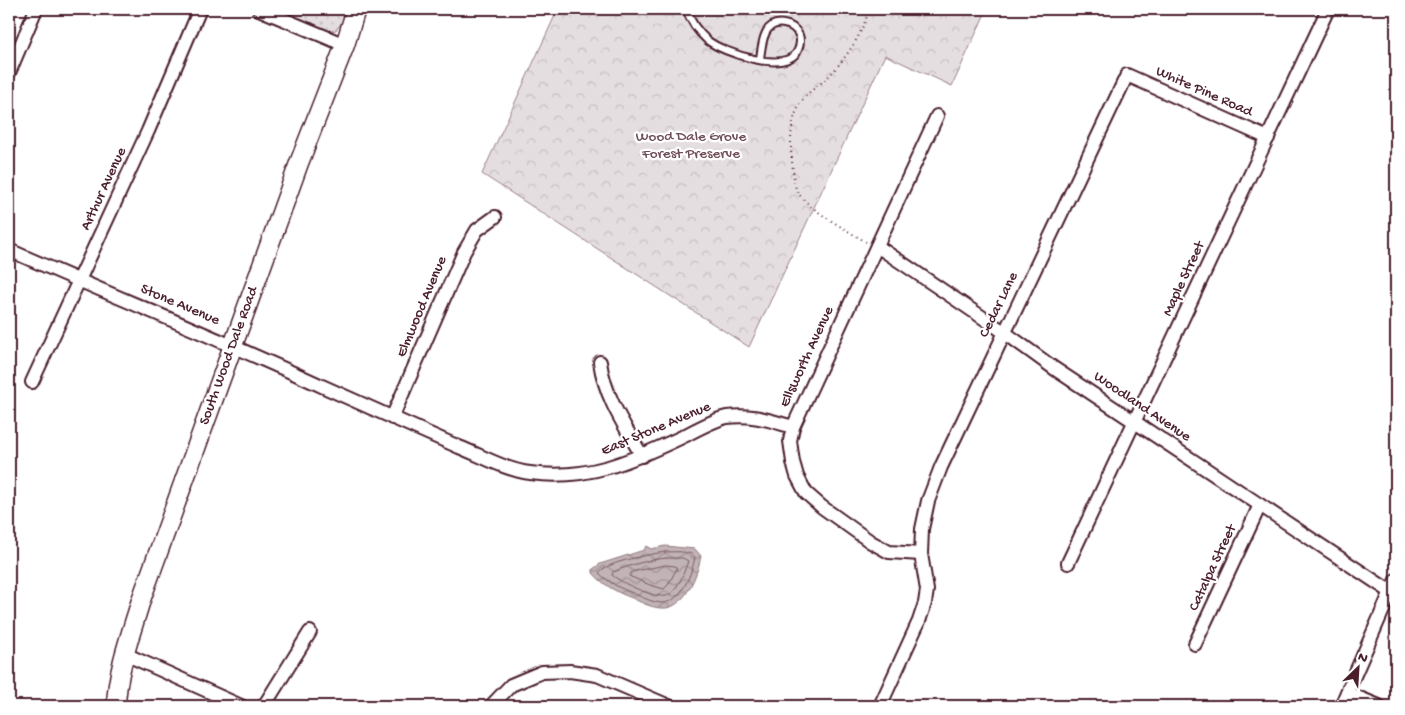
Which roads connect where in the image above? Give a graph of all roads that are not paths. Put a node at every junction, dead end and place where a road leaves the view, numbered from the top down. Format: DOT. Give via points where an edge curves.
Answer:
graph roads {
  1 [pos="36,9"];
  2 [pos="200,9"];
  3 [pos="259,9"];
  4 [pos="356,9"];
  5 [pos="686,9"];
  6 [pos="1328,9"];
  7 [pos="345,45"];
  8 [pos="760,59"];
  9 [pos="9,74"];
  10 [pos="1127,75"];
  11 [pos="937,116"];
  12 [pos="1268,138"];
  13 [pos="495,217"];
  14 [pos="877,246"];
  15 [pos="9,250"];
  16 [pos="79,281"];
  17 [pos="1004,332"];
  18 [pos="233,345"];
  19 [pos="600,362"];
  20 [pos="32,382"];
  21 [pos="392,418"];
  22 [pos="1135,422"];
  23 [pos="793,427"];
  24 [pos="642,456"];
  25 [pos="1260,505"];
  26 [pos="922,554"];
  27 [pos="1068,564"];
  28 [pos="1394,586"];
  29 [pos="310,632"];
  30 [pos="1195,644"];
  31 [pos="125,654"];
  32 [pos="1347,693"];
  33 [pos="116,706"];
  34 [pos="240,706"];
  35 [pos="264,706"];
  36 [pos="491,706"];
  37 [pos="669,706"];
  38 [pos="880,706"];
  39 [pos="1341,706"];
  40 [pos="1379,706"];
  1 -- 9 [label="street"];
  2 -- 16 [label="street, Arthur Avenue"];
  3 -- 7 [label="street"];
  4 -- 7 [label="main road, South Wood Dale Road"];
  5 -- 8 [label="lane" via="707,40 732,54"];
  6 -- 12 [label="street, Maple Street"];
  7 -- 18 [label="main road, South Wood Dale Road"];
  8 -- 8 [label="lane" via="779,62 792,58 800,44 796,30 784,24 771,26 764,35"];
  10 -- 12 [label="street, White Pine Road"];
  10 -- 17 [label="street, Cedar Lane"];
  11 -- 14 [label="street, Ellsworth Avenue"];
  12 -- 22 [label="street, Maple Street"];
  13 -- 21 [label="street, Elmwood Avenue" via="477,230 464,252"];
  14 -- 17 [label="street, Woodland Avenue"];
  14 -- 23 [label="street, Ellsworth Avenue"];
  15 -- 16 [label="street, Stone Avenue"];
  16 -- 18 [label="street, Stone Avenue"];
  16 -- 20 [label="street, Arthur Avenue"];
  17 -- 22 [label="street, Woodland Avenue"];
  17 -- 26 [label="street, Cedar Lane" via="940,467 922,529"];
  18 -- 21 [label="street, Stone Avenue"];
  18 -- 31 [label="main road, South Wood Dale Road" via="141,600"];
  19 -- 24 [label="street" via="611,403"];
  21 -- 24 [label="street, East Stone Avenue" via="501,465 528,473 575,475 603,470"];
  22 -- 25 [label="street, Woodland Avenue"];
  22 -- 27 [label="street, Maple Street"];
  23 -- 24 [label="street, East Stone Avenue" via="757,416 724,417"];
  23 -- 26 [label="street, Ellsworth Avenue" via="790,441 793,462 806,493 889,552"];
  25 -- 28 [label="street, Woodland Avenue"];
  25 -- 30 [label="street, Catalpa Street"];
  26 -- 38 [label="street, Cedar Lane" via="927,590 925,603"];
  28 -- 32 [label="street"];
  29 -- 35 [label="street"];
  31 -- 33 [label="main road, South Wood Dale Road"];
  31 -- 34 [label="street"];
  32 -- 39 [label="street"];
  32 -- 40 [label="street"];
  36 -- 37 [label="street" via="511,685 542,672 570,671 596,675"];
}
